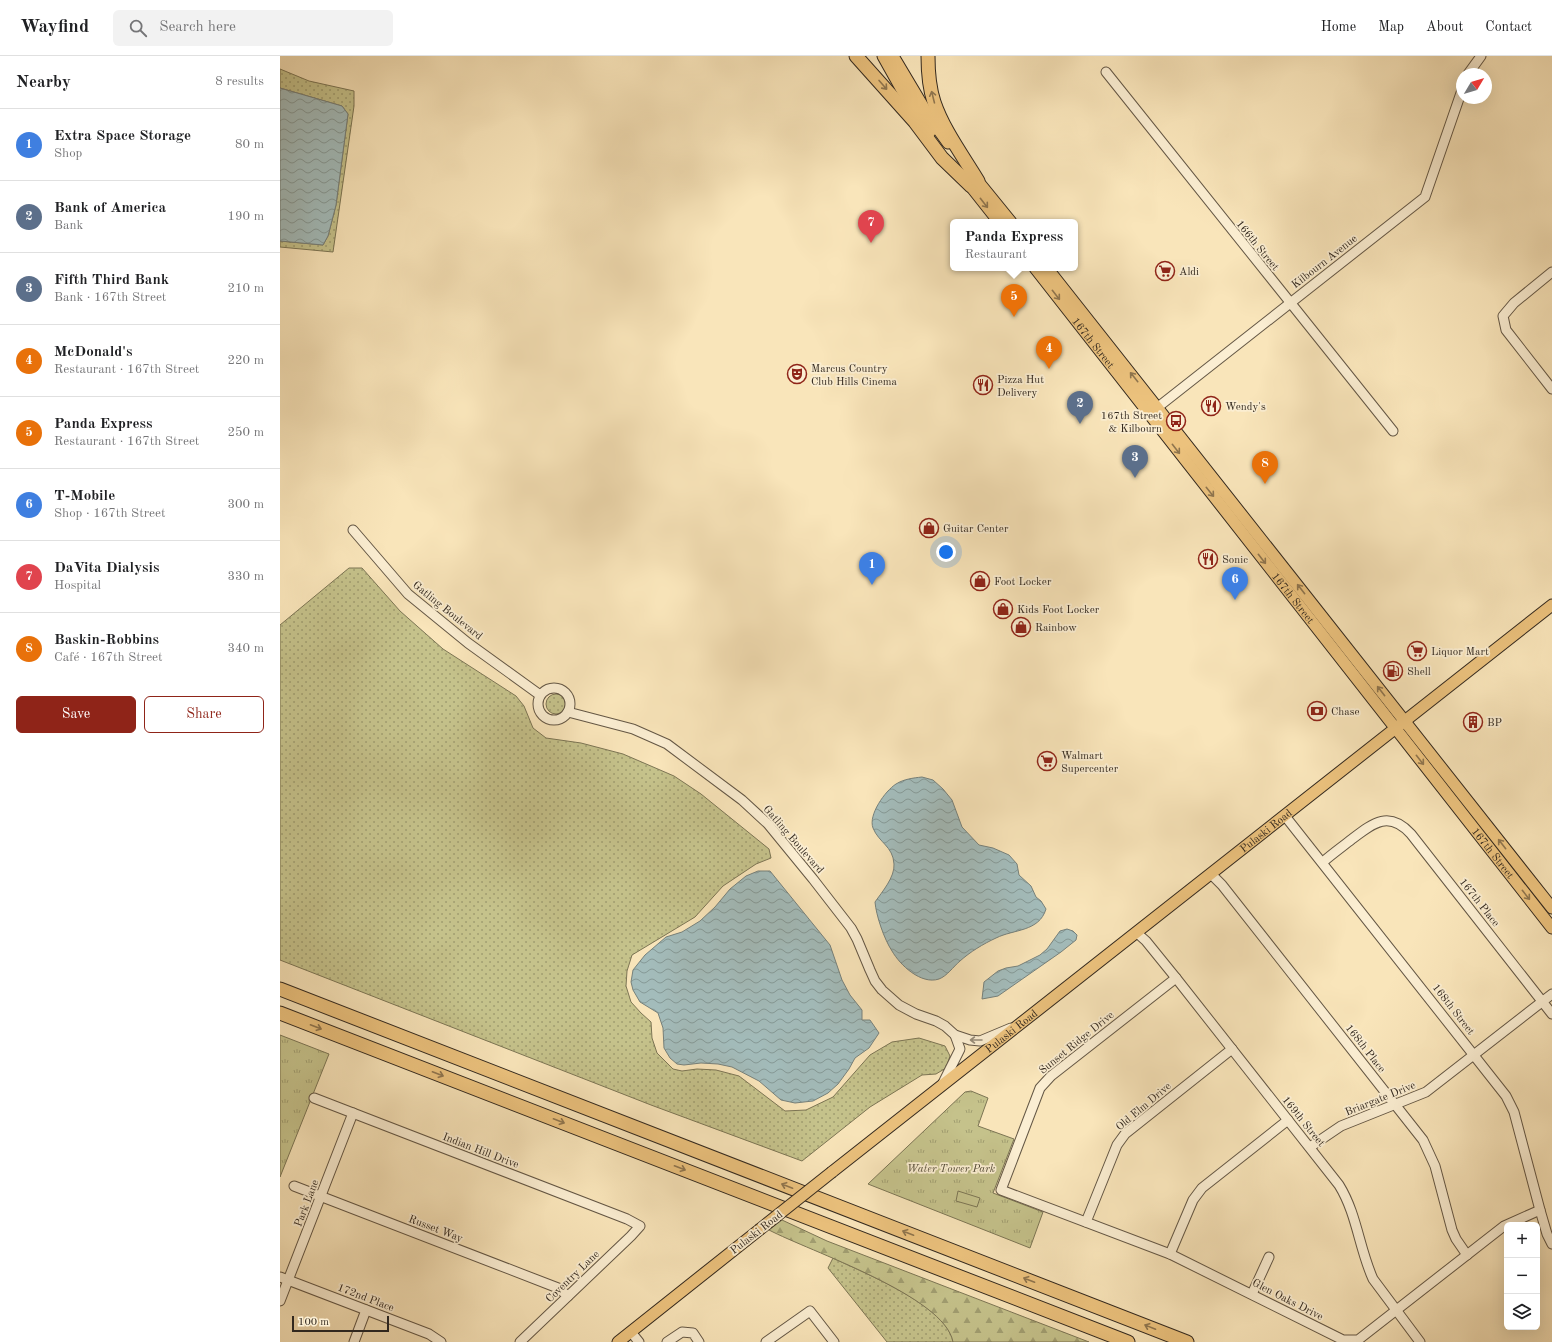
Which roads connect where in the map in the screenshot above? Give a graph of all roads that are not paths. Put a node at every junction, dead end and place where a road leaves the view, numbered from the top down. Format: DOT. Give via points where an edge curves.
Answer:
graph roads {
  1 [pos="856,56"];
  2 [pos="883,56"];
  3 [pos="893,56"];
  4 [pos="928,56"];
  5 [pos="1481,56"];
  6 [pos="1472,68"];
  7 [pos="1106,72"];
  8 [pos="1457,104"];
  9 [pos="974,183"];
  10 [pos="997,219"];
  11 [pos="1008,219"];
  12 [pos="1036,271"];
  13 [pos="1049,271"];
  14 [pos="1552,272"];
  15 [pos="1290,302"];
  16 [pos="1552,389"];
  17 [pos="1158,407"];
  18 [pos="1149,415"];
  19 [pos="1392,431"];
  20 [pos="353,530"];
  21 [pos="1552,606"];
  22 [pos="540,695"];
  23 [pos="568,712"];
  24 [pos="1405,722"];
  25 [pos="1396,729"];
  26 [pos="1285,816"];
  27 [pos="1323,862"];
  28 [pos="1211,874"];
  29 [pos="1552,908"];
  30 [pos="1552,928"];
  31 [pos="1137,933"];
  32 [pos="1176,978"];
  33 [pos="280,989"];
  34 [pos="1552,994"];
  35 [pos="1542,1002"];
  36 [pos="280,1013"];
  37 [pos="1552,1014"];
  38 [pos="1022,1024"];
  39 [pos="955,1035"];
  40 [pos="1232,1049"];
  41 [pos="1474,1055"];
  42 [pos="942,1086"];
  43 [pos="314,1098"];
  44 [pos="1395,1104"];
  45 [pos="353,1114"];
  46 [pos="1288,1120"];
  47 [pos="1310,1147"];
  48 [pos="294,1186"];
  49 [pos="1001,1190"];
  50 [pos="321,1197"];
  51 [pos="1540,1210"];
  52 [pos="1086,1222"];
  53 [pos="640,1226"];
  54 [pos="1552,1244"];
  55 [pos="1170,1254"];
  56 [pos="1467,1255"];
  57 [pos="1269,1257"];
  58 [pos="280,1277"];
  59 [pos="289,1280"];
  60 [pos="1252,1294"];
  61 [pos="568,1296"];
  62 [pos="280,1301"];
  63 [pos="366,1310"];
  64 [pos="1396,1311"];
  65 [pos="631,1332"];
  66 [pos="354,1342"];
  67 [pos="441,1342"];
  68 [pos="520,1342"];
  69 [pos="618,1342"];
  70 [pos="639,1342"];
  71 [pos="667,1342"];
  72 [pos="699,1342"];
  73 [pos="766,1342"];
  74 [pos="834,1342"];
  75 [pos="1128,1342"];
  76 [pos="1187,1342"];
  77 [pos="1420,1342"];
  1 -- 9 [label="highway, one-way" via="915,122 942,158"];
  2 -- 9 [label="main road" via="923,122"];
  3 -- 9 [label="main road" via="930,118"];
  9 -- 4 [label="highway, one-way" via="934,102 928,76"];
  5 -- 6 [label="street"];
  7 -- 15 [label="street, 166th Street"];
  8 -- 15 [label="street, Kilbourn Avenue" via="1424,197"];
  9 -- 10 [label="main road, one-way"];
  9 -- 11 [label="main road"];
  12 -- 18 [label="main road, 167th Street, one-way"];
  17 -- 13 [label="main road, 167th Street, one-way"];
  14 -- 16 [label="street" via="1514,302 1503,316 1506,330"];
  15 -- 17 [label="street, Kilbourn Avenue"];
  15 -- 19 [label="street, 166th Street"];
  17 -- 18 [label="street, Kilbourn Avenue"];
  24 -- 17 [label="main road, 167th Street, one-way"];
  18 -- 25 [label="main road, 167th Street, one-way"];
  20 -- 22 [label="street, Gatling Boulevard" via="413,599"];
  21 -- 24 [label="main road, Pulaski Road"];
  22 -- 23 [label="street" via="547,689 561,690 570,702"];
  22 -- 23 [label="street" via="538,707 544,716 549,719 560,719"];
  23 -- 39 [label="street, Gatling Boulevard" via="633,729 667,744 742,800 784,842 851,928 882,990 908,1011 936,1021"];
  24 -- 25 [label="main road, Pulaski Road"];
  29 -- 24 [label="main road, 167th Street, one-way"];
  25 -- 26 [label="main road, Pulaski Road"];
  25 -- 30 [label="main road, 167th Street, one-way"];
  26 -- 27 [label="street, 168th Street"];
  26 -- 28 [label="main road, Pulaski Road"];
  27 -- 35 [label="street, 167th Place" via="1368,826 1384,820 1402,825"];
  27 -- 41 [label="street, 168th Street"];
  28 -- 31 [label="main road, Pulaski Road"];
  28 -- 44 [label="street, 168th Place"];
  31 -- 32 [label="street, 169th Street"];
  31 -- 38 [label="main road, Pulaski Road"];
  32 -- 40 [label="street, 169th Street"];
  32 -- 49 [label="street, Sunset Ridge Drive" via="1050,1076 1040,1088"];
  76 -- 33 [label="highway, one-way"];
  34 -- 35 [label="street, Briargate Drive"];
  35 -- 37 [label="street, 167th Place"];
  35 -- 41 [label="street, Briargate Drive"];
  36 -- 75 [label="highway, one-way"];
  38 -- 39 [label="street, Gatling Boulevard, one-way" via="980,1041"];
  38 -- 42 [label="main road, Pulaski Road"];
  39 -- 42 [label="street" via="960,1049"];
  40 -- 46 [label="street, 169th Street"];
  40 -- 52 [label="street, Old Elm Drive" via="1125,1134 1117,1145"];
  41 -- 44 [label="street, Briargate Drive" via="1426,1092"];
  41 -- 51 [label="street, 168th Street" via="1501,1089 1514,1112"];
  42 -- 65 [label="main road, Pulaski Road, bridge"];
  43 -- 45 [label="street, Indian Hill Drive"];
  44 -- 47 [label="street, Briargate Drive" via="1342,1126"];
  44 -- 56 [label="street, 168th Place" via="1431,1154 1452,1230"];
  45 -- 50 [label="street, Park Lane"];
  45 -- 53 [label="street, Indian Hill Drive"];
  46 -- 47 [label="street, 169th Street"];
  46 -- 55 [label="street" via="1202,1188"];
  47 -- 64 [label="street, 169th Street" via="1344,1194 1354,1217 1368,1268 1377,1286"];
  48 -- 50 [label="street, Russet Way"];
  49 -- 52 [label="street, Glen Oaks Drive"];
  50 -- 59 [label="street, Park Lane"];
  50 -- 61 [label="street, Russet Way" via="558,1288"];
  51 -- 54 [label="street, 168th Street"];
  51 -- 56 [label="street, Glen Oaks Drive" via="1504,1226"];
  52 -- 55 [label="street, Glen Oaks Drive"];
  53 -- 61 [label="street, Coventry Lane"];
  55 -- 60 [label="street, Glen Oaks Drive"];
  56 -- 64 [label="street, Glen Oaks Drive"];
  57 -- 60 [label="street"];
  58 -- 59 [label="street, 172nd Place"];
  59 -- 62 [label="street, Park Lane"];
  59 -- 63 [label="street, 172nd Place"];
  60 -- 64 [label="street, Glen Oaks Drive" via="1343,1340 1358,1340"];
  61 -- 68 [label="street, Coventry Lane"];
  63 -- 66 [label="street"];
  63 -- 67 [label="street, 172nd Place" via="428,1334"];
  64 -- 77 [label="street, 169th Street"];
  65 -- 69 [label="main road, Pulaski Road"];
  65 -- 70 [label="street"];
  71 -- 72 [label="street" via="682,1332 693,1333"];
  73 -- 74 [label="street" via="810,1311"];
}
